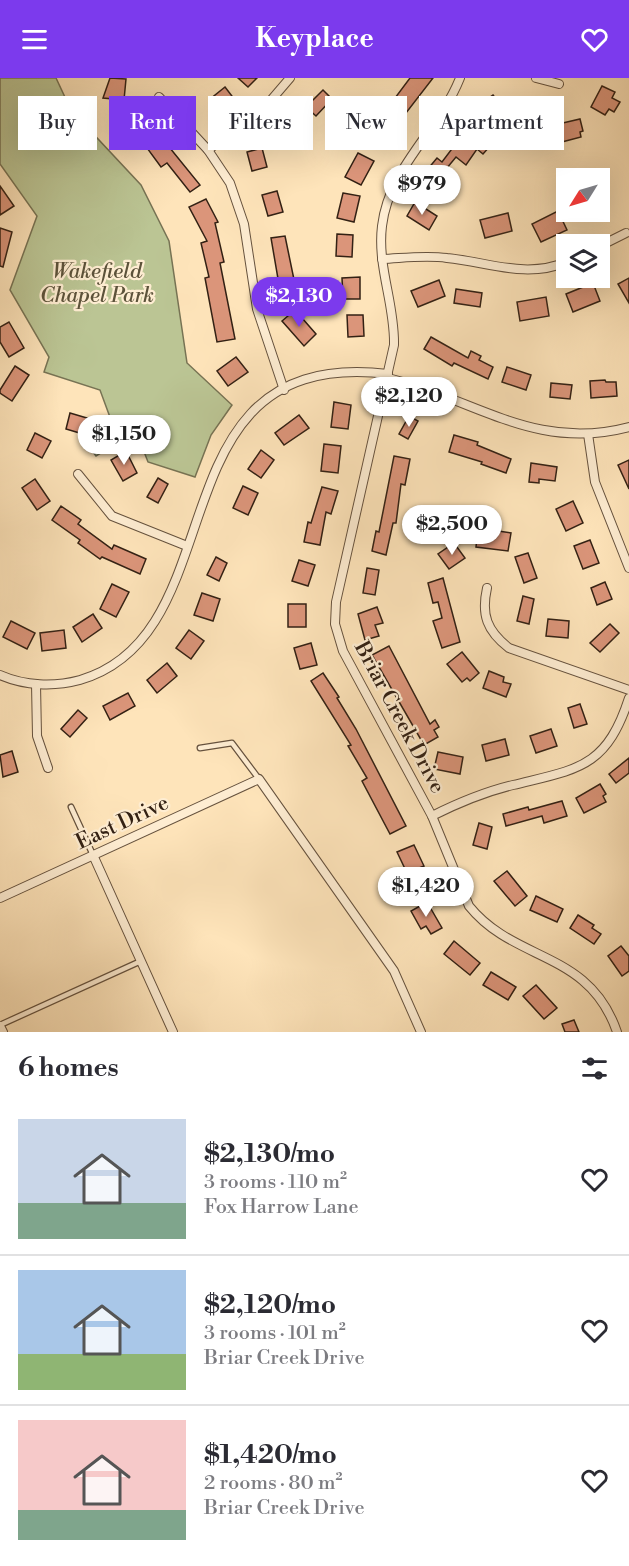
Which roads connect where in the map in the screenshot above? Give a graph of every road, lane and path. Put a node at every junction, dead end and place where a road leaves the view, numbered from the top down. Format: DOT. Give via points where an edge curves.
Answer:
graph roads {
  1 [pos="290,78"];
  2 [pos="460,78"];
  3 [pos="536,78"];
  4 [pos="559,84"];
  5 [pos="275,96"];
  6 [pos="196,137"];
  7 [pos="208,150"];
  8 [pos="626,233"];
  9 [pos="610,241"];
  10 [pos="382,259"];
  11 [pos="556,264"];
  12 [pos="388,376"];
  13 [pos="284,390"];
  14 [pos="629,427"];
  15 [pos="588,434"];
  16 [pos="78,474"];
  17 [pos="187,546"];
  18 [pos="629,568"];
  19 [pos="487,588"];
  20 [pos="0,675"];
  21 [pos="36,684"];
  22 [pos="629,690"];
  23 [pos="629,698"];
  24 [pos="200,748"];
  25 [pos="48,768"];
  26 [pos="259,779"];
  27 [pos="71,807"];
  28 [pos="432,816"];
  29 [pos="93,855"];
  30 [pos="0,898"];
  31 [pos="141,961"];
  32 [pos="0,1025"];
  33 [pos="3,1032"];
  34 [pos="173,1032"];
  35 [pos="422,1032"];
  36 [pos="617,1032"];
  1 -- 5 [label="street"];
  2 -- 10 [label="street, Briar Creek Drive" via="449,103 410,155 391,189 382,225"];
  3 -- 4 [label="street"];
  6 -- 7 [label="street"];
  7 -- 13 [label="street" via="230,183 238,204 256,309"];
  8 -- 9 [label="street"];
  10 -- 11 [label="street" via="448,258 525,271"];
  10 -- 12 [label="street, Briar Creek Drive" via="394,328"];
  12 -- 13 [label="street" via="327,374"];
  12 -- 15 [label="street" via="523,426 566,435"];
  12 -- 28 [label="street, Briar Creek Drive" via="336,602 335,624 343,651"];
  13 -- 17 [label="street" via="249,416 227,444"];
  14 -- 15 [label="street"];
  15 -- 18 [label="street" via="595,482"];
  16 -- 17 [label="street" via="112,516"];
  17 -- 21 [label="street" via="158,619 136,648 91,676"];
  19 -- 22 [label="street" via="486,622 509,648"];
  20 -- 21 [label="street"];
  21 -- 25 [label="street" via="37,736"];
  23 -- 28 [label="street" via="607,743 582,765 553,777 489,792"];
  24 -- 26 [label="lane" via="232,743"];
  26 -- 29 [label="street, East Drive"];
  26 -- 35 [label="street" via="394,970"];
  27 -- 29 [label="lane"];
  28 -- 36 [label="street, Briar Creek Drive" via="460,890 479,918 504,937 581,977 605,1005"];
  29 -- 30 [label="street, East Drive"];
  29 -- 31 [label="street"];
  31 -- 32 [label="lane"];
  31 -- 34 [label="street"];
  32 -- 33 [label="street"];
}
